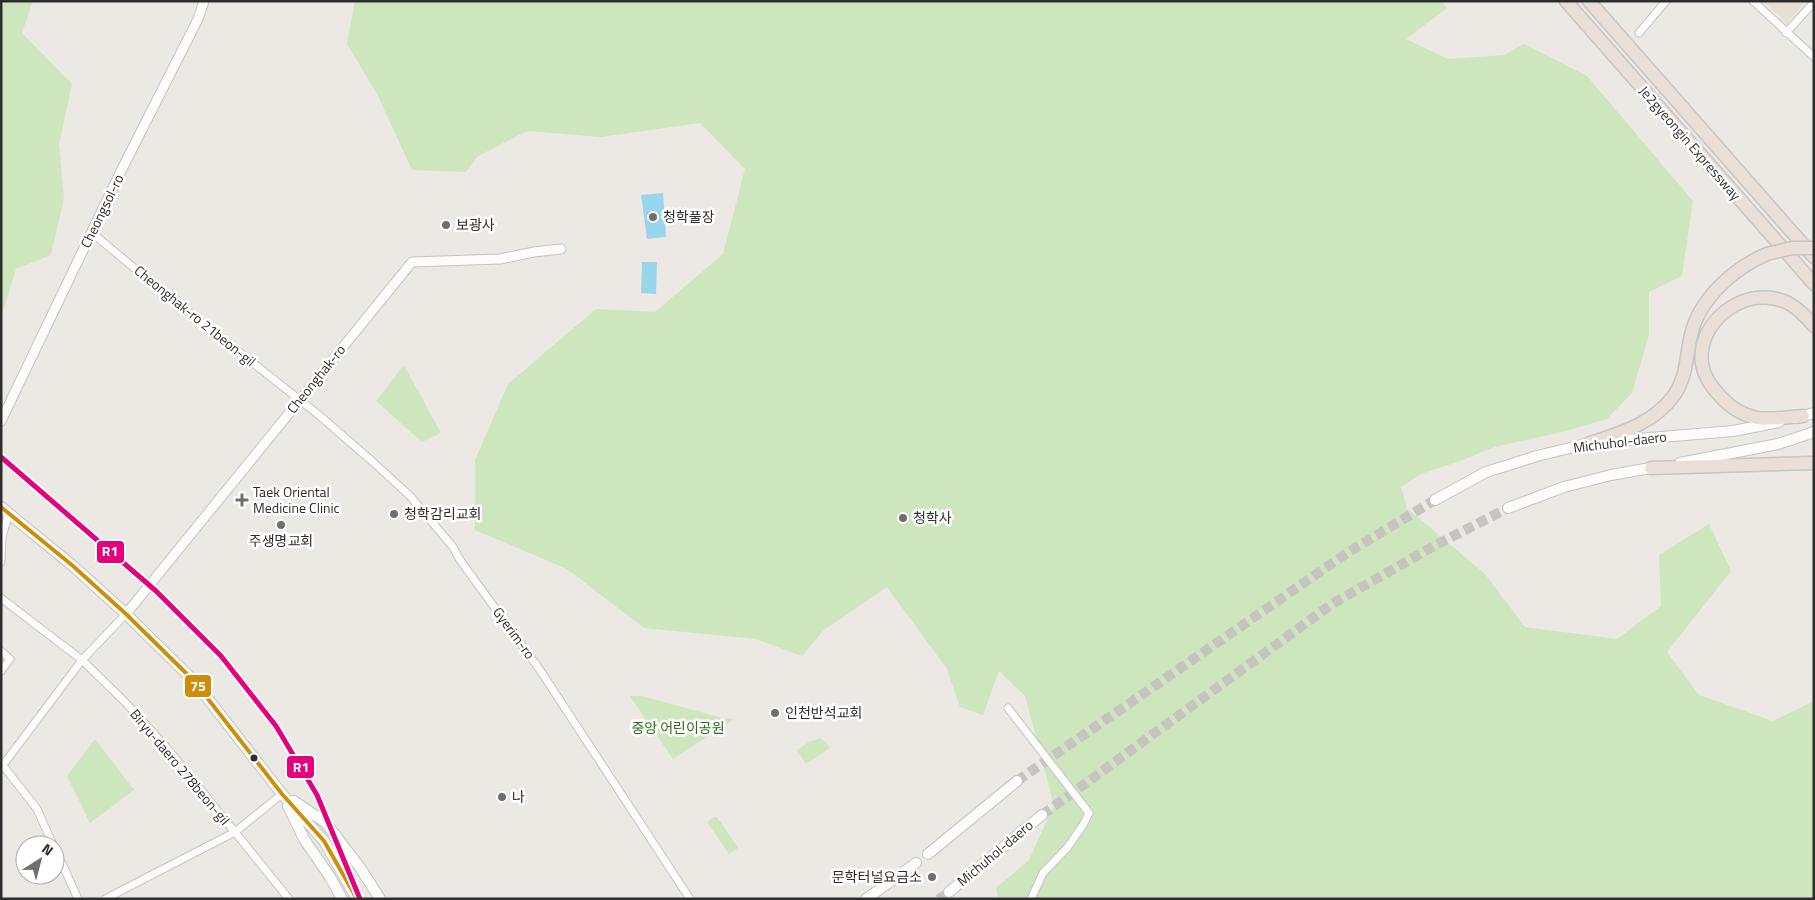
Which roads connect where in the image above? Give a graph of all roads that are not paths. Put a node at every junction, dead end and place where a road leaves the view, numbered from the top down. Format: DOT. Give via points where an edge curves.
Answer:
graph roads {
  1 [pos="204,1"];
  2 [pos="1566,1"];
  3 [pos="1589,1"];
  4 [pos="1666,1"];
  5 [pos="1753,1"];
  6 [pos="1814,2"];
  7 [pos="1639,33"];
  8 [pos="1786,33"];
  9 [pos="1814,57"];
  10 [pos="92,232"];
  11 [pos="1814,248"];
  12 [pos="561,249"];
  13 [pos="1814,257"];
  14 [pos="1814,284"];
  15 [pos="1814,326"];
  16 [pos="299,401"];
  17 [pos="1808,414"];
  18 [pos="1,421"];
  19 [pos="1814,432"];
  20 [pos="1590,443"];
  21 [pos="1809,463"];
  22 [pos="1651,468"];
  23 [pos="1435,500"];
  24 [pos="1508,508"];
  25 [pos="5,510"];
  26 [pos="1,562"];
  27 [pos="1,598"];
  28 [pos="126,614"];
  29 [pos="1,651"];
  30 [pos="82,660"];
  31 [pos="1,671"];
  32 [pos="1008,708"];
  33 [pos="2,764"];
  34 [pos="1017,782"];
  35 [pos="282,794"];
  36 [pos="1042,815"];
  37 [pos="235,832"];
  38 [pos="49,835"];
  39 [pos="928,854"];
  40 [pos="916,863"];
  41 [pos="65,871"];
  42 [pos="949,892"];
  43 [pos="78,899"];
  44 [pos="105,899"];
  45 [pos="290,899"];
  46 [pos="342,899"];
  47 [pos="357,899"];
  48 [pos="380,899"];
  49 [pos="690,899"];
  50 [pos="866,899"];
  51 [pos="1031,899"];
  1 -- 10 [label="street, Cheongsol-ro"];
  2 -- 14 [label="highway, Je2gyeongin Expressway"];
  3 -- 13 [label="highway, Je2gyeongin Expressway"];
  4 -- 7 [label="street"];
  5 -- 8 [label="street"];
  6 -- 8 [label="street"];
  8 -- 9 [label="street"];
  10 -- 16 [label="street, Cheonghak-ro 21beon-gil"];
  10 -- 18 [label="street, Cheongsol-ro"];
  11 -- 20 [label="highway, bridge" via="1792,248 1767,254 1733,275 1705,305 1692,330 1682,380 1664,407 1633,427"];
  12 -- 16 [label="street, Cheonghak-ro" via="500,260 412,262"];
  15 -- 17 [label="highway" via="1789,303 1772,298 1748,299 1730,308 1717,320 1705,340 1702,355 1709,383 1724,401 1737,410 1764,418"];
  16 -- 28 [label="street, Cheonghak-ro"];
  16 -- 49 [label="street, Gyerim-ro" via="410,496 453,547 540,670"];
  17 -- 20 [label="main road, Michuhol-daero" via="1734,431"];
  19 -- 22 [label="main road, Michuhol-daero" via="1778,444"];
  20 -- 23 [label="main road, Michuhol-daero" via="1486,472"];
  21 -- 22 [label="highway"];
  22 -- 24 [label="main road, Michuhol-daero" via="1564,486"];
  25 -- 26 [label="street"];
  25 -- 28 [label="main road"];
  27 -- 30 [label="street, Biryu-daero 278beon-gil"];
  28 -- 30 [label="street"];
  28 -- 35 [label="main road" via="194,680"];
  29 -- 31 [label="street" via="10,659"];
  30 -- 33 [label="street"];
  30 -- 37 [label="street, Biryu-daero 278beon-gil" via="167,748"];
  32 -- 51 [label="street" via="1089,813 1067,848 1043,873"];
  33 -- 38 [label="street" via="37,809"];
  34 -- 39 [label="main road"];
  35 -- 37 [label="street, Biryu-daero 278beon-gil"];
  35 -- 46 [label="main road" via="304,839"];
  35 -- 47 [label="main road" via="324,841"];
  35 -- 48 [label="main road" via="326,823"];
  36 -- 42 [label="main road, Michuhol-daero"];
  37 -- 44 [label="street, Biryu-daero 278beon-gil"];
  37 -- 45 [label="street"];
  40 -- 50 [label="main road"];
  41 -- 43 [label="street"];
}
